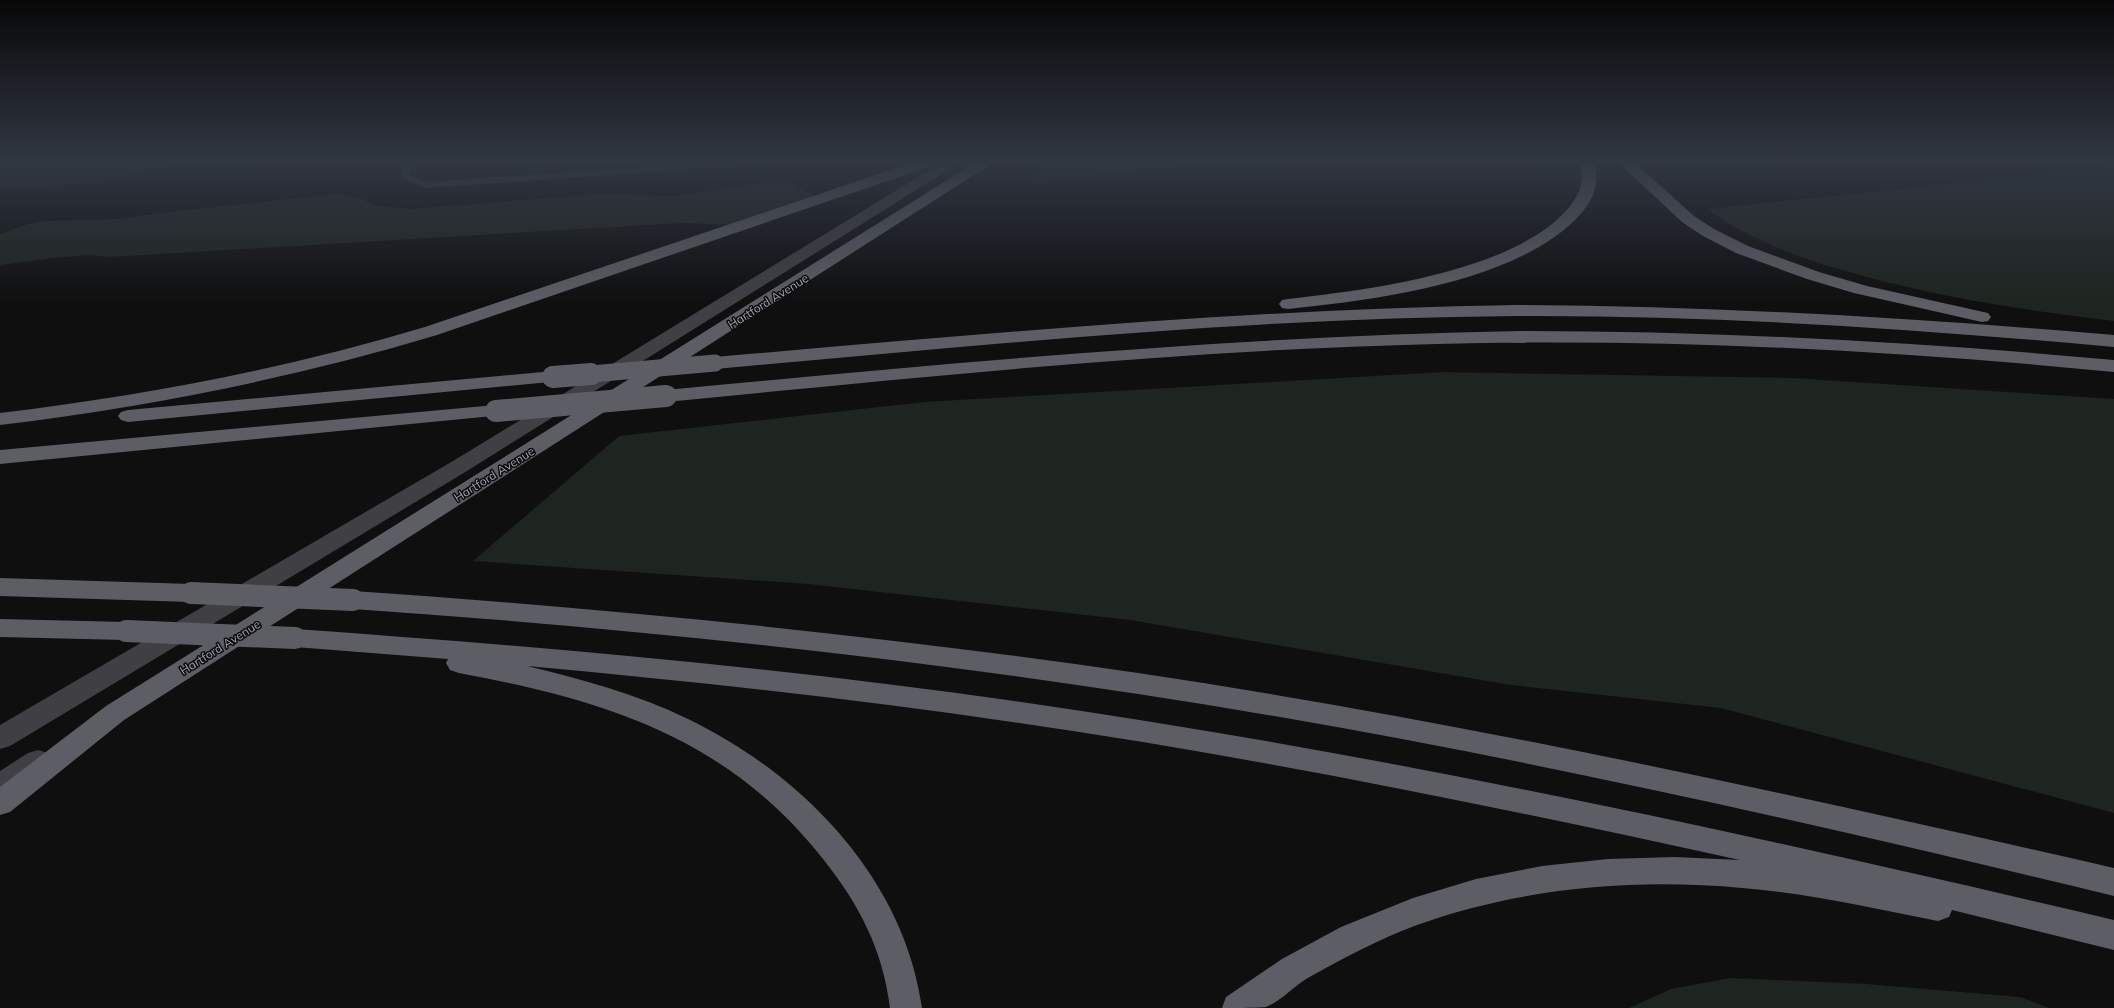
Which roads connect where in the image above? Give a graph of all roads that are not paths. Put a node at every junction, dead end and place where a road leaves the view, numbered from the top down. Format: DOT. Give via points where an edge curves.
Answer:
graph roads {
  1 [pos="790,209"];
  2 [pos="878,209"];
  3 [pos="913,209"];
  4 [pos="1578,209"];
  5 [pos="1675,209"];
  6 [pos="2114,337"];
  7 [pos="2114,341"];
  8 [pos="945,343"];
  9 [pos="2114,366"];
  10 [pos="0,419"];
  11 [pos="0,424"];
  12 [pos="0,457"];
  13 [pos="0,588"];
  14 [pos="0,628"];
  15 [pos="295,638"];
  16 [pos="115,713"];
  17 [pos="0,738"];
  18 [pos="0,785"];
  19 [pos="0,803"];
  20 [pos="2114,882"];
  21 [pos="2114,935"];
  22 [pos="2114,943"];
  23 [pos="906,1008"];
  24 [pos="1238,1008"];
  1 -- 10 [label="highway" via="362,352 265,376 176,394"];
  2 -- 17 [label="main road, Hartford Avenue" via="460,466"];
  3 -- 16 [label="highway, Hartford Avenue"];
  4 -- 8 [label="highway" via="1561,226 1532,245 1440,278 1324,300 1129,319"];
  5 -- 6 [label="highway" via="1732,245 1786,267 1863,291 1929,307"];
  7 -- 8 [label="highway" via="1966,328 1764,316 1499,311 1240,319"];
  8 -- 11 [label="highway, bridge" via="105,418"];
  9 -- 12 [label="highway, bridge" via="1985,354 1781,342 1596,337 1439,338 1166,350"];
  13 -- 20 [label="highway, bridge" via="353,600 613,620 789,637 1056,672 1246,701 1492,746 1894,830"];
  14 -- 15 [label="highway, bridge"];
  15 -- 21 [label="highway" via="735,675 1121,728 1314,761 1640,824"];
  15 -- 23 [label="highway" via="471,665 560,684 642,709 718,747 750,768 811,821 861,884 880,920 896,960"];
  16 -- 18 [label="main road, Hartford Avenue"];
  16 -- 19 [label="highway"];
  22 -- 24 [label="highway" via="1856,890 1797,881 1686,870 1632,870 1528,881 1476,892 1384,924 1338,944 1298,967"];
}
